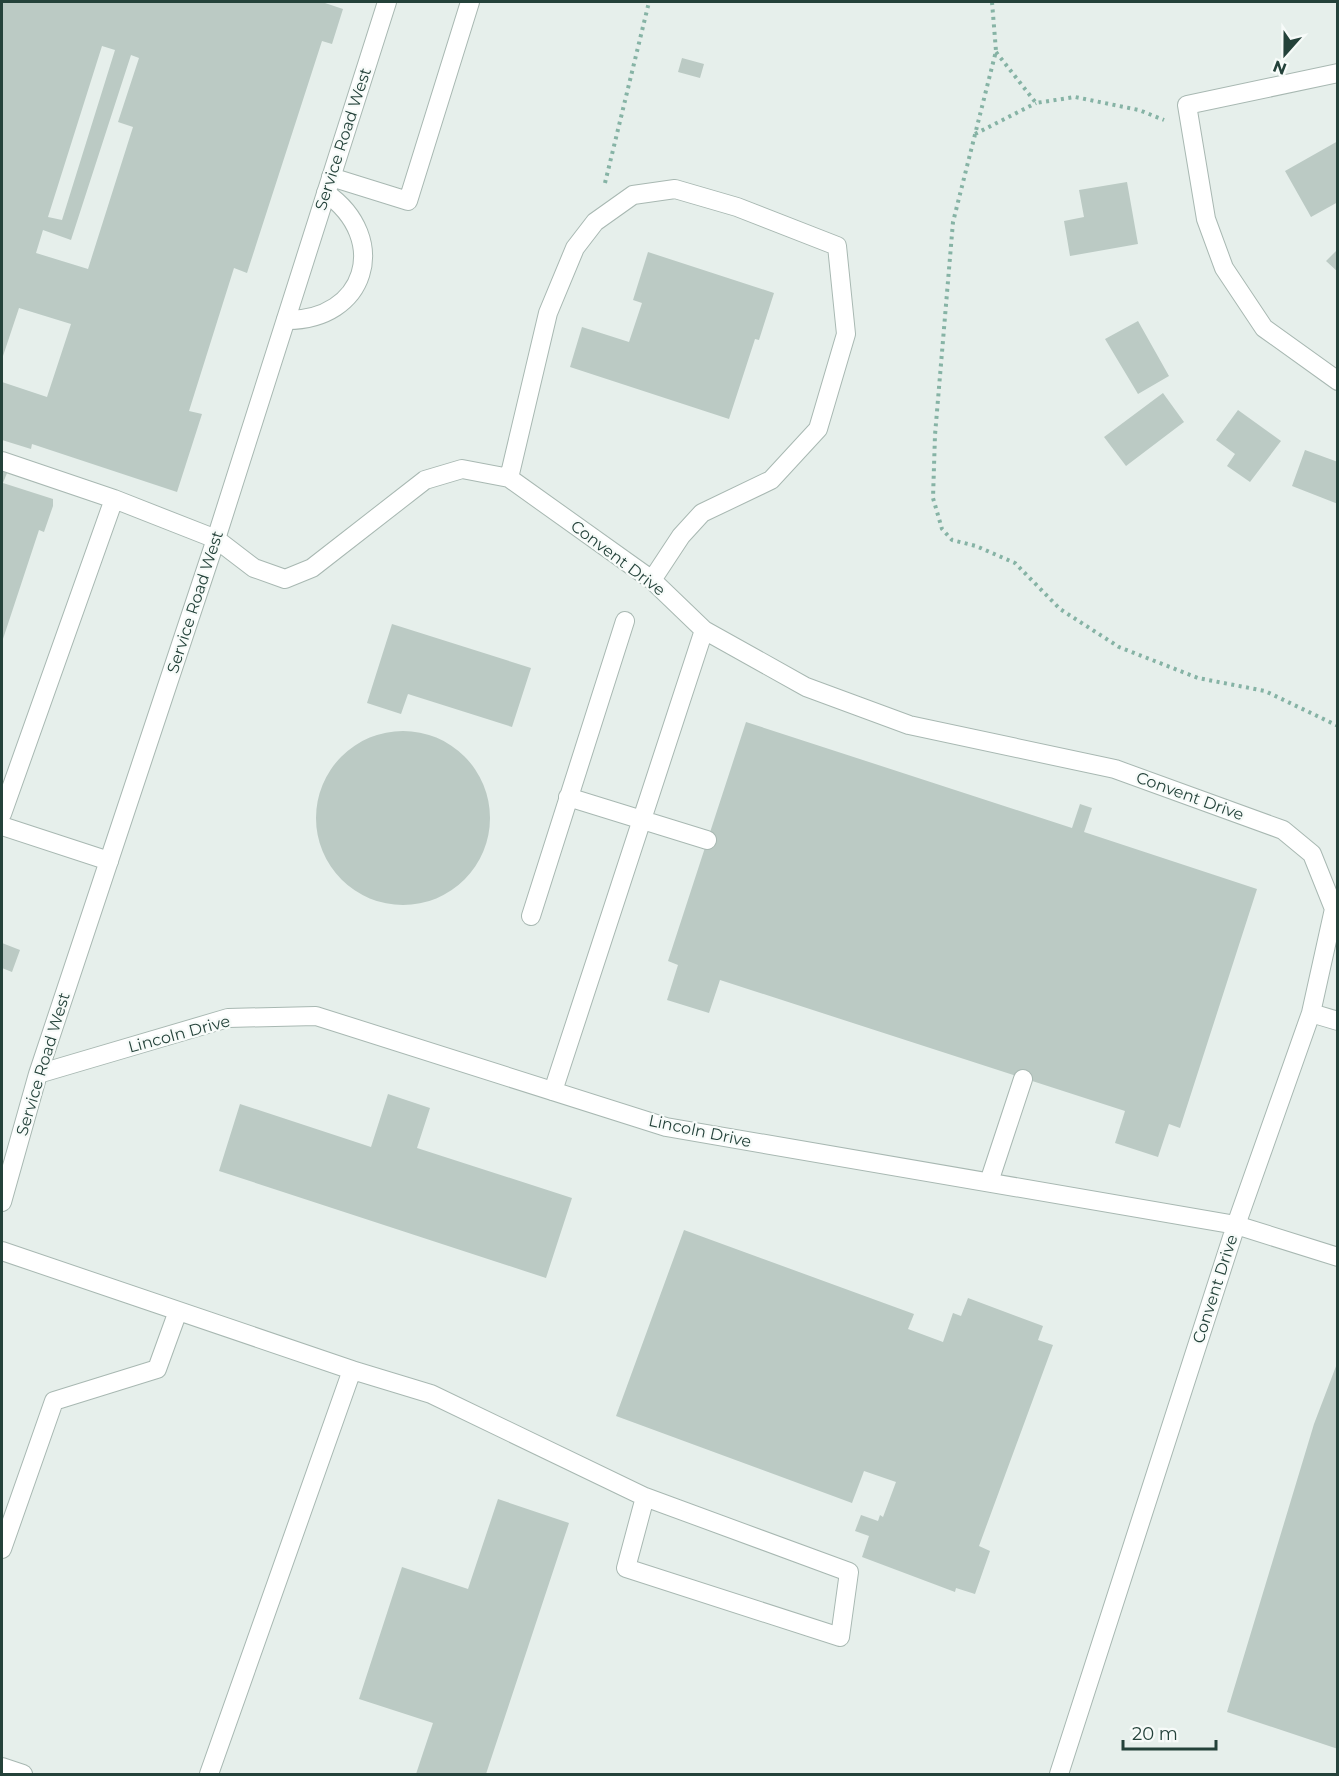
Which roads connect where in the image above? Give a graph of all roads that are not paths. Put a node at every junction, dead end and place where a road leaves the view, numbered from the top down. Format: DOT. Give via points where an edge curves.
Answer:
graph roads {
  1 [pos="387,2"];
  2 [pos="470,2"];
  3 [pos="1338,73"];
  4 [pos="329,185"];
  5 [pos="286,320"];
  6 [pos="1338,381"];
  7 [pos="2,461"];
  8 [pos="510,478"];
  9 [pos="114,499"];
  10 [pos="216,539"];
  11 [pos="652,580"];
  12 [pos="625,621"];
  13 [pos="704,630"];
  14 [pos="568,797"];
  15 [pos="2,814"];
  16 [pos="641,821"];
  17 [pos="2,826"];
  18 [pos="707,840"];
  19 [pos="109,861"];
  20 [pos="531,916"];
  21 [pos="1311,1012"];
  22 [pos="1338,1021"];
  23 [pos="38,1074"];
  24 [pos="1023,1079"];
  25 [pos="554,1090"];
  26 [pos="989,1182"];
  27 [pos="2,1202"];
  28 [pos="1236,1225"];
  29 [pos="2,1251"];
  30 [pos="1338,1257"];
  31 [pos="178,1311"];
  32 [pos="352,1370"];
  33 [pos="645,1497"];
  34 [pos="2,1549"];
  35 [pos="2,1767"];
  36 [pos="23,1774"];
  37 [pos="209,1774"];
  38 [pos="1059,1774"];
  1 -- 4 [label="street, Service Road West"];
  2 -- 4 [label="street" via="408,201"];
  3 -- 6 [label="street" via="1187,105 1206,219 1224,268 1264,327"];
  4 -- 5 [label="street, Service Road West"];
  4 -- 5 [label="street" via="356,223 363,243 363,264 357,284 327,314 307,320"];
  5 -- 10 [label="street, Service Road West"];
  7 -- 9 [label="street, Convent Drive"];
  8 -- 10 [label="street, Convent Drive" via="462,470 425,480 312,568 285,579 254,568"];
  8 -- 11 [label="street, Convent Drive"];
  8 -- 11 [label="street" via="548,313 575,248 595,222 633,195 675,189 737,207 837,246 846,334 818,429 771,480 702,513 681,536"];
  9 -- 10 [label="street, Convent Drive"];
  9 -- 15 [label="street"];
  10 -- 19 [label="street, Service Road West"];
  11 -- 13 [label="street, Convent Drive"];
  12 -- 14 [label="street"];
  13 -- 16 [label="street"];
  13 -- 21 [label="street, Convent Drive" via="806,687 909,725 1115,769 1283,830 1312,854 1334,909"];
  14 -- 16 [label="street"];
  14 -- 20 [label="street"];
  16 -- 18 [label="street"];
  16 -- 25 [label="street"];
  17 -- 19 [label="street"];
  19 -- 23 [label="street, Service Road West"];
  21 -- 22 [label="street"];
  21 -- 28 [label="street, Convent Drive"];
  23 -- 25 [label="street, Lincoln Drive" via="228,1018 316,1016"];
  23 -- 27 [label="street, Service Road West"];
  24 -- 26 [label="street"];
  25 -- 26 [label="street, Lincoln Drive" via="666,1127"];
  26 -- 28 [label="street, Lincoln Drive"];
  28 -- 30 [label="street, Lincoln Drive"];
  28 -- 38 [label="street, Convent Drive"];
  29 -- 31 [label="street"];
  31 -- 32 [label="street"];
  31 -- 34 [label="street" via="158,1369 54,1401"];
  32 -- 33 [label="street" via="431,1394"];
  32 -- 37 [label="street"];
  33 -- 33 [label="street" via="626,1568 840,1637 849,1572"];
  35 -- 36 [label="street"];
}
